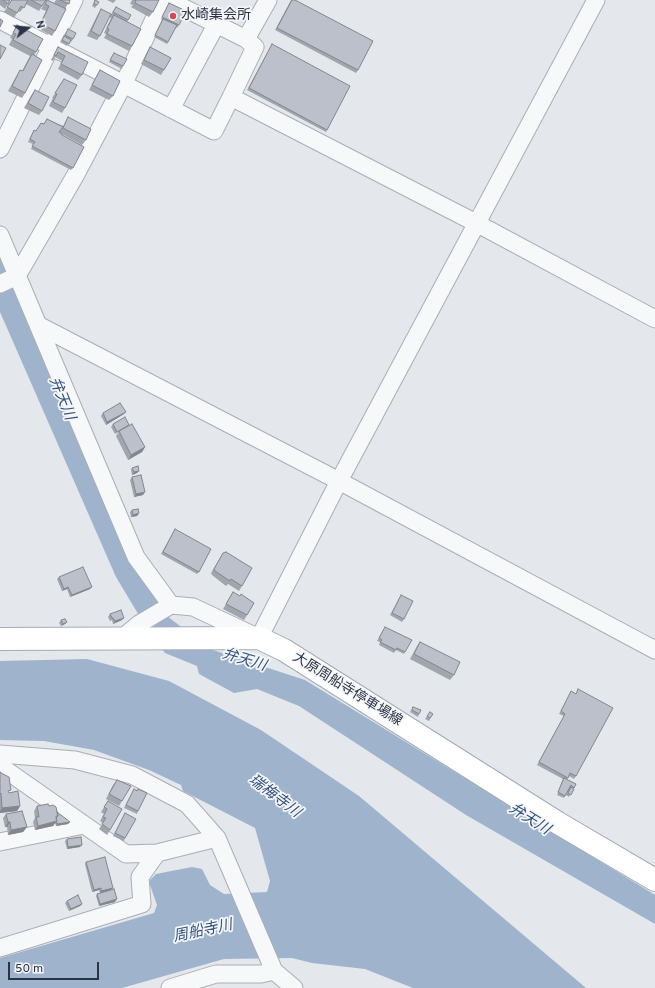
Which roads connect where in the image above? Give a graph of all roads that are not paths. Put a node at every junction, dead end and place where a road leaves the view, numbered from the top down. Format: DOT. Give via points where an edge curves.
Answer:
graph roads {
  1 [pos="74,0"];
  2 [pos="163,0"];
  3 [pos="168,0"];
  4 [pos="268,0"];
  5 [pos="596,0"];
  6 [pos="0,20"];
  7 [pos="216,25"];
  8 [pos="246,39"];
  9 [pos="51,46"];
  10 [pos="124,83"];
  11 [pos="231,97"];
  12 [pos="171,109"];
  13 [pos="0,149"];
  14 [pos="476,224"];
  15 [pos="0,235"];
  16 [pos="17,276"];
  17 [pos="0,284"];
  18 [pos="655,319"];
  19 [pos="38,325"];
  20 [pos="339,481"];
  21 [pos="170,605"];
  22 [pos="144,631"];
  23 [pos="259,638"];
  24 [pos="0,639"];
  25 [pos="655,650"];
  26 [pos="0,754"];
  27 [pos="0,766"];
  28 [pos="84,825"];
  29 [pos="217,838"];
  30 [pos="0,842"];
  31 [pos="157,853"];
  32 [pos="655,880"];
  33 [pos="0,948"];
  34 [pos="274,971"];
  35 [pos="170,988"];
  36 [pos="294,988"];
  1 -- 9 [label="street"];
  2 -- 10 [label="street"];
  3 -- 7 [label="street"];
  4 -- 8 [label="street"];
  5 -- 14 [label="street"];
  6 -- 9 [label="street"];
  7 -- 8 [label="street"];
  7 -- 12 [label="street"];
  8 -- 11 [label="street" via="255,47"];
  9 -- 10 [label="street"];
  9 -- 13 [label="street"];
  10 -- 12 [label="street"];
  10 -- 16 [label="street" via="75,176"];
  11 -- 12 [label="street" via="214,131"];
  11 -- 14 [label="street"];
  14 -- 18 [label="street"];
  14 -- 20 [label="street"];
  15 -- 16 [label="street"];
  16 -- 17 [label="street"];
  16 -- 19 [label="street"];
  19 -- 20 [label="street"];
  19 -- 21 [label="street" via="136,557"];
  20 -- 23 [label="street"];
  20 -- 25 [label="street"];
  21 -- 22 [label="street"];
  21 -- 23 [label="street" via="193,607"];
  22 -- 23 [label="main road, 大原周船寺停車場線"];
  22 -- 24 [label="main road, 大原周船寺停車場線" via="122,638"];
  23 -- 32 [label="main road, 大原周船寺停車場線" via="284,650 558,823"];
  26 -- 29 [label="street" via="75,760 132,775 187,804"];
  27 -- 28 [label="street"];
  28 -- 30 [label="street"];
  28 -- 31 [label="street" via="126,854"];
  29 -- 31 [label="street"];
  29 -- 34 [label="street"];
  31 -- 33 [label="street" via="140,877 142,904"];
  34 -- 35 [label="street" via="261,974 216,974"];
  34 -- 36 [label="street"];
}
